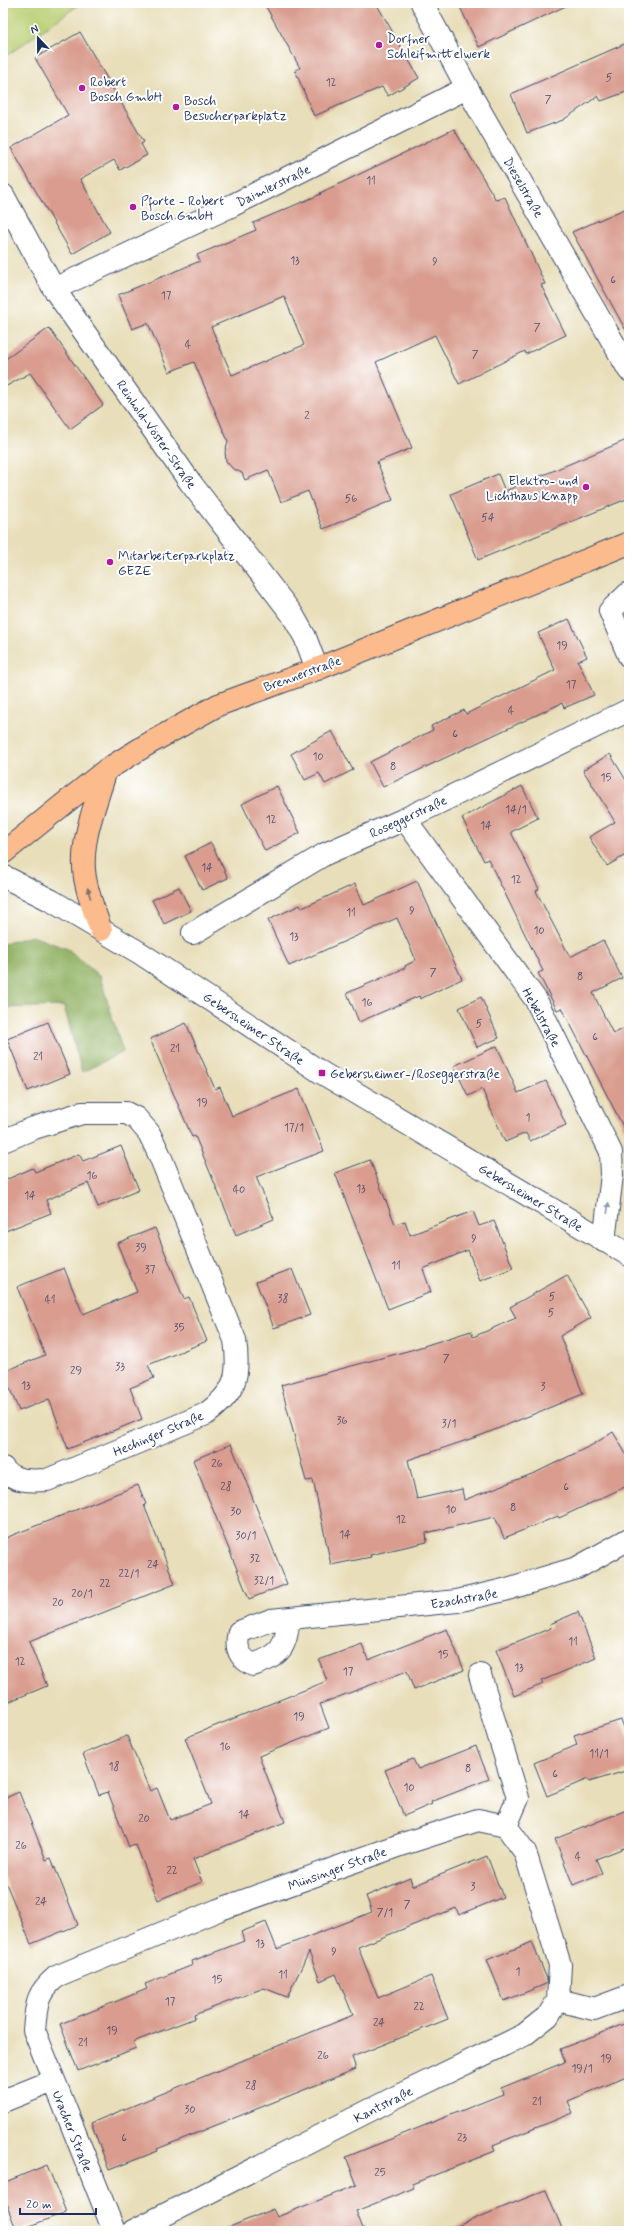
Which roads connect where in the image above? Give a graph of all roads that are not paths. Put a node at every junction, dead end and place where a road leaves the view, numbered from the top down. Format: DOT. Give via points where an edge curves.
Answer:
graph roads {
  1 [pos="422,3"];
  2 [pos="467,88"];
  3 [pos="3,195"];
  4 [pos="54,289"];
  5 [pos="629,370"];
  6 [pos="629,544"];
  7 [pos="629,593"];
  8 [pos="629,656"];
  9 [pos="317,669"];
  10 [pos="629,710"];
  11 [pos="106,770"];
  12 [pos="405,819"];
  13 [pos="3,853"];
  14 [pos="3,876"];
  15 [pos="101,930"];
  16 [pos="194,933"];
  17 [pos="3,1141"];
  18 [pos="604,1241"];
  19 [pos="629,1256"];
  20 [pos="3,1468"];
  21 [pos="629,1539"];
  22 [pos="289,1619"];
  23 [pos="480,1675"];
  24 [pos="506,1826"];
  25 [pos="629,1996"];
  26 [pos="558,2000"];
  27 [pos="34,2030"];
  28 [pos="53,2081"];
  29 [pos="3,2102"];
  30 [pos="114,2231"];
  31 [pos="133,2231"];
  1 -- 2 [label="street, Dieselstraße"];
  2 -- 4 [label="street, Daimlerstraße" via="233,205"];
  2 -- 5 [label="street, Dieselstraße"];
  3 -- 4 [label="street, Reinhold-Vöster-Straße"];
  4 -- 9 [label="street, Reinhold-Vöster-Straße" via="190,482 292,614 305,637"];
  6 -- 9 [label="main road, Brennerstraße"];
  7 -- 8 [label="street" via="610,611"];
  9 -- 11 [label="main road, Brennerstraße" via="218,705"];
  10 -- 12 [label="street, Roseggerstraße"];
  11 -- 13 [label="main road, Brennerstraße"];
  15 -- 11 [label="main road, one-way" via="85,877 85,843"];
  12 -- 16 [label="street, Roseggerstraße" via="325,854"];
  18 -- 12 [label="street, Hebelstraße, one-way" via="612,1175 611,1152 536,1000"];
  14 -- 15 [label="street, Gebersheimer Straße"];
  15 -- 18 [label="street, Gebersheimer Straße" via="195,988 322,1073"];
  17 -- 20 [label="street, Hechinger Straße" via="82,1113 126,1113 136,1118 149,1133 160,1156 235,1340 238,1363 227,1397 206,1414 46,1480 29,1481 14,1477"];
  18 -- 19 [label="street, Gebersheimer Straße"];
  21 -- 22 [label="street, Ezachstraße" via="577,1568 504,1590 457,1601"];
  23 -- 24 [label="street" via="518,1798"];
  24 -- 26 [label="street" via="525,1852 560,1965"];
  24 -- 27 [label="street, Münsinger Straße" via="478,1820 403,1844 218,1910 56,1977 46,1985 38,1999"];
  25 -- 26 [label="street" via="594,2009"];
  26 -- 31 [label="street, Kantstraße" via="548,2016 524,2035"];
  27 -- 28 [label="street, Uracher Straße"];
  28 -- 29 [label="street"];
  28 -- 30 [label="street, Uracher Straße"];
}
